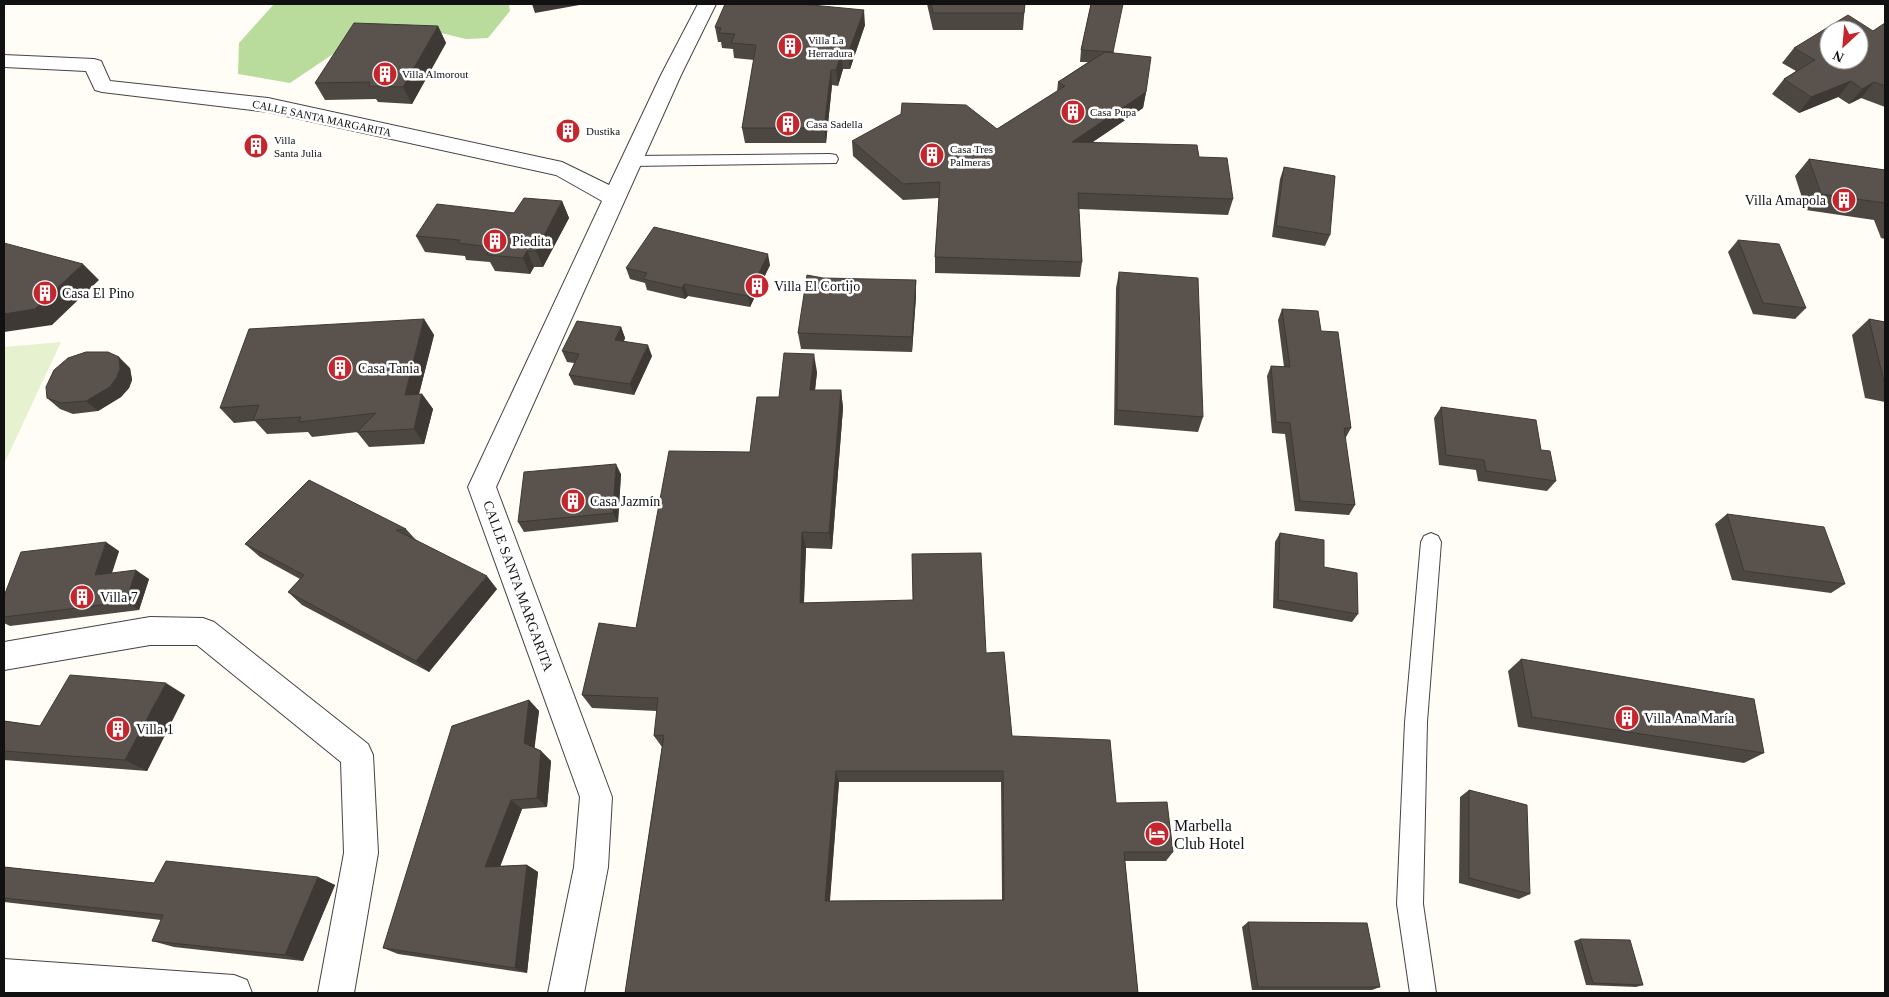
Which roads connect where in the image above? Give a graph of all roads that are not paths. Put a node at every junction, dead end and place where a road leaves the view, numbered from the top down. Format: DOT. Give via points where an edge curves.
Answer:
graph roads {
  1 [pos="707,4"];
  2 [pos="4,61"];
  3 [pos="830,158"];
  4 [pos="632,161"];
  5 [pos="615,198"];
  6 [pos="1431,542"];
  7 [pos="4,656"];
  8 [pos="4,976"];
  9 [pos="234,993"];
  10 [pos="336,993"];
  11 [pos="566,993"];
  12 [pos="1423,993"];
  1 -- 4 [label="street, CALLE SANTA MARGARITA"];
  2 -- 5 [label="street, CALLE SANTA MARGARITA" via="94,65 102,86 268,105 562,169"];
  3 -- 4 [label="lane"];
  4 -- 5 [label="street, CALLE SANTA MARGARITA"];
  5 -- 11 [label="street, CALLE SANTA MARGARITA" via="482,487 596,797 591,867"];
  6 -- 12 [label="lane" via="1416,722 1410,904"];
  7 -- 10 [label="street" via="150,631 203,632 357,755 360,853"];
  8 -- 9 [label="street"];
}
